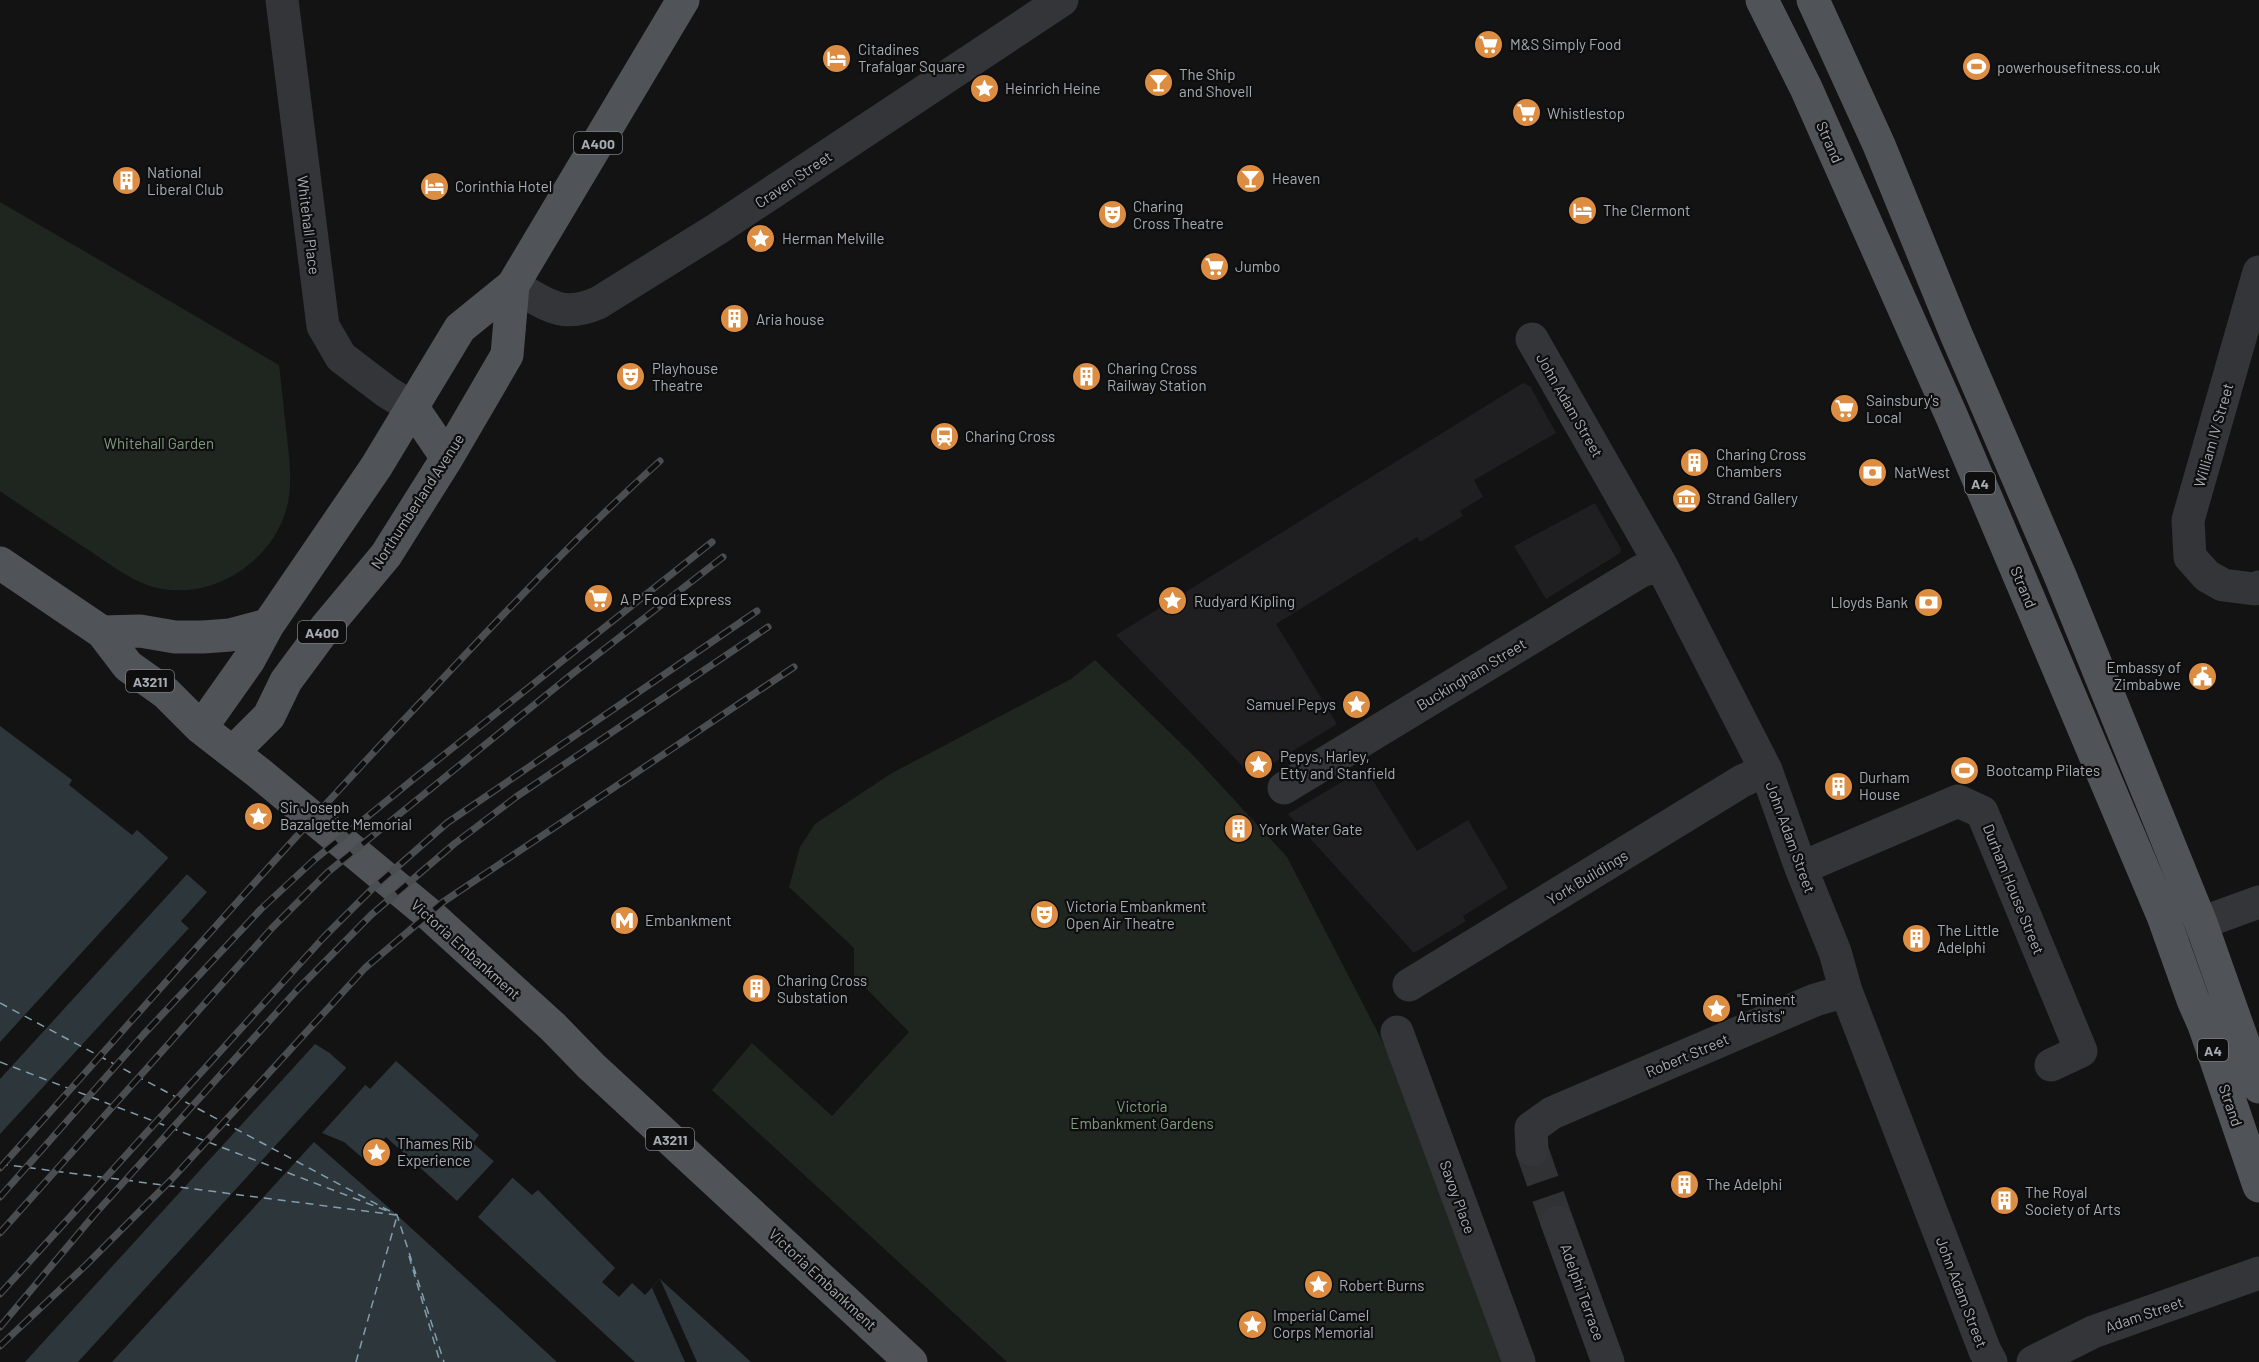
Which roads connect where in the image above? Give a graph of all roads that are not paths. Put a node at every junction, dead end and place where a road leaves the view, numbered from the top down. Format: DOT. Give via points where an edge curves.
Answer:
graph roads {
  1 [pos="282,0"];
  2 [pos="683,0"];
  3 [pos="1062,0"];
  4 [pos="1762,0"];
  5 [pos="1813,0"];
  6 [pos="2259,272"];
  7 [pos="513,285"];
  8 [pos="1532,339"];
  9 [pos="413,408"];
  10 [pos="447,458"];
  11 [pos="0,563"];
  12 [pos="1661,565"];
  13 [pos="2259,587"];
  14 [pos="268,625"];
  15 [pos="102,632"];
  16 [pos="201,728"];
  17 [pos="233,752"];
  18 [pos="1766,770"];
  19 [pos="1284,788"];
  20 [pos="1802,868"];
  21 [pos="2258,902"];
  22 [pos="2163,916"];
  23 [pos="2201,923"];
  24 [pos="1409,985"];
  25 [pos="1846,991"];
  26 [pos="1397,1032"];
  27 [pos="2050,1065"];
  28 [pos="2259,1087"];
  29 [pos="1531,1139"];
  30 [pos="2259,1186"];
  31 [pos="1557,1222"];
  32 [pos="2259,1273"];
  33 [pos="911,1362"];
  34 [pos="1519,1362"];
  35 [pos="1608,1362"];
  36 [pos="1991,1362"];
  37 [pos="2032,1362"];
  1 -- 9 [label="street, Whitehall Place" via="323,326 341,357"];
  2 -- 7 [label="main road, Northumberland Avenue / A400"];
  3 -- 7 [label="street, Craven Street" via="727,223 598,303 565,311"];
  4 -- 22 [label="main road, Strand / A4" via="1806,88 1952,417"];
  5 -- 23 [label="main road, A4" via="1879,145"];
  6 -- 13 [label="street, William IV Street" via="2188,520 2190,557 2207,576 2223,585"];
  7 -- 9 [label="main road, Northumberland Avenue / A400" via="460,328"];
  7 -- 10 [label="main road, Northumberland Avenue / A400" via="507,355"];
  8 -- 12 [label="street, John Adam Street"];
  9 -- 10 [label="main road"];
  9 -- 14 [label="main road, Northumberland Avenue / A400"];
  10 -- 17 [label="main road, Northumberland Avenue / A400" via="386,555 286,681 269,717"];
  11 -- 15 [label="main road, Victoria Embankment / A3211"];
  12 -- 18 [label="street, John Adam Street"];
  12 -- 19 [label="street, Buckingham Street" via="1641,571"];
  14 -- 15 [label="main road" via="203,637"];
  14 -- 16 [label="main road, Northumberland Avenue / A400" via="249,660"];
  15 -- 16 [label="main road, Victoria Embankment / A3211" via="128,666 166,693"];
  16 -- 17 [label="main road, Victoria Embankment / A3211"];
  17 -- 33 [label="main road, Victoria Embankment / A3211" via="467,948"];
  18 -- 20 [label="street, John Adam Street"];
  18 -- 24 [label="street, York Buildings"];
  20 -- 25 [label="street, John Adam Street"];
  20 -- 27 [label="street, Durham House Street" via="1958,801 1982,812 2081,1051"];
  21 -- 23 [label="street"];
  22 -- 23 [label="street"];
  22 -- 30 [label="main road, Strand / A4"];
  23 -- 28 [label="main road, A4"];
  25 -- 29 [label="street, Robert Street" via="1815,1000 1563,1109"];
  25 -- 36 [label="street, John Adam Street"];
  26 -- 34 [label="street, Savoy Place"];
  31 -- 35 [label="street, Adelphi Terrace"];
  32 -- 37 [label="street, Adam Street" via="2093,1332"];
}
